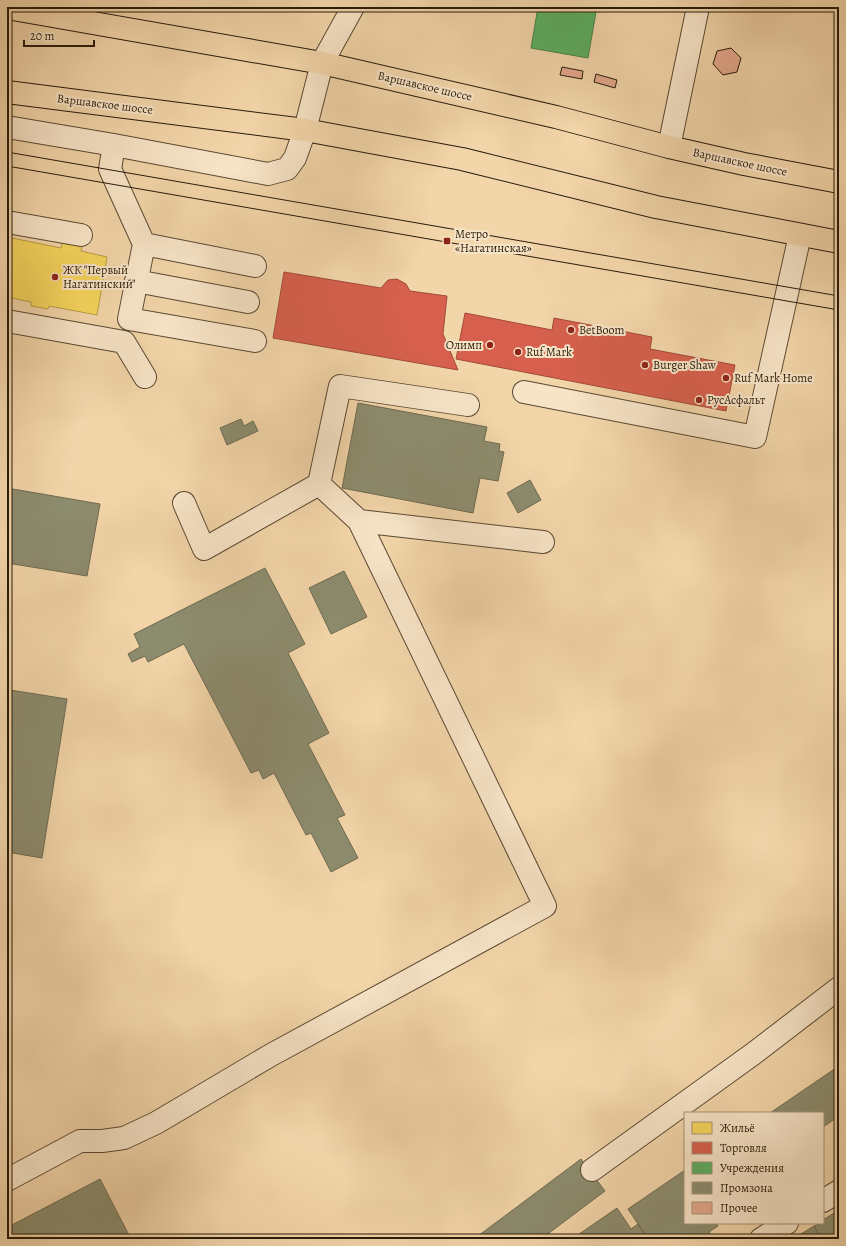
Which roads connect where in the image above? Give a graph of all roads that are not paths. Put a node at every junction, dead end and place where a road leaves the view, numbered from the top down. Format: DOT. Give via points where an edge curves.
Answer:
graph roads {
  1 [pos="353,7"];
  2 [pos="698,7"];
  3 [pos="7,8"];
  4 [pos="322,63"];
  5 [pos="7,92"];
  6 [pos="7,128"];
  7 [pos="305,130"];
  8 [pos="114,145"];
  9 [pos="670,147"];
  10 [pos="839,182"];
  11 [pos="7,222"];
  12 [pos="81,235"];
  13 [pos="800,235"];
  14 [pos="839,242"];
  15 [pos="144,244"];
  16 [pos="255,266"];
  17 [pos="136,281"];
  18 [pos="248,302"];
  19 [pos="129,318"];
  20 [pos="7,321"];
  21 [pos="255,341"];
  22 [pos="124,342"];
  23 [pos="145,377"];
  24 [pos="524,392"];
  25 [pos="468,405"];
  26 [pos="319,484"];
  27 [pos="184,504"];
  28 [pos="359,521"];
  29 [pos="543,542"];
  30 [pos="839,988"];
  31 [pos="592,1170"];
  32 [pos="7,1180"];
  33 [pos="839,1191"];
  34 [pos="824,1200"];
  35 [pos="785,1224"];
  36 [pos="761,1239"];
  1 -- 4 [label="street"];
  2 -- 9 [label="street"];
  3 -- 4 [label="main road, Варшавское шоссе"];
  4 -- 7 [label="street"];
  4 -- 9 [label="main road, Варшавское шоссе" via="556,117"];
  5 -- 7 [label="main road, Варшавское шоссе"];
  6 -- 8 [label="street"];
  7 -- 8 [label="street" via="295,158 287,169 268,174"];
  7 -- 13 [label="main road, Варшавское шоссе" via="462,159 656,206"];
  8 -- 15 [label="street" via="110,170"];
  9 -- 10 [label="main road, Варшавское шоссе"];
  11 -- 12 [label="street"];
  13 -- 14 [label="main road, Варшавское шоссе"];
  13 -- 24 [label="street" via="755,437"];
  15 -- 16 [label="street"];
  15 -- 17 [label="street"];
  17 -- 18 [label="street"];
  17 -- 19 [label="street"];
  19 -- 21 [label="street"];
  19 -- 22 [label="street"];
  20 -- 22 [label="street"];
  22 -- 23 [label="street"];
  25 -- 26 [label="street" via="340,386"];
  26 -- 27 [label="street" via="204,549"];
  26 -- 28 [label="street"];
  28 -- 29 [label="street"];
  28 -- 32 [label="street" via="545,906 271,1055 156,1123 124,1138 80,1141"];
  30 -- 31 [label="street" via="753,1054"];
  33 -- 34 [label="street"];
  35 -- 36 [label="street"];
}
